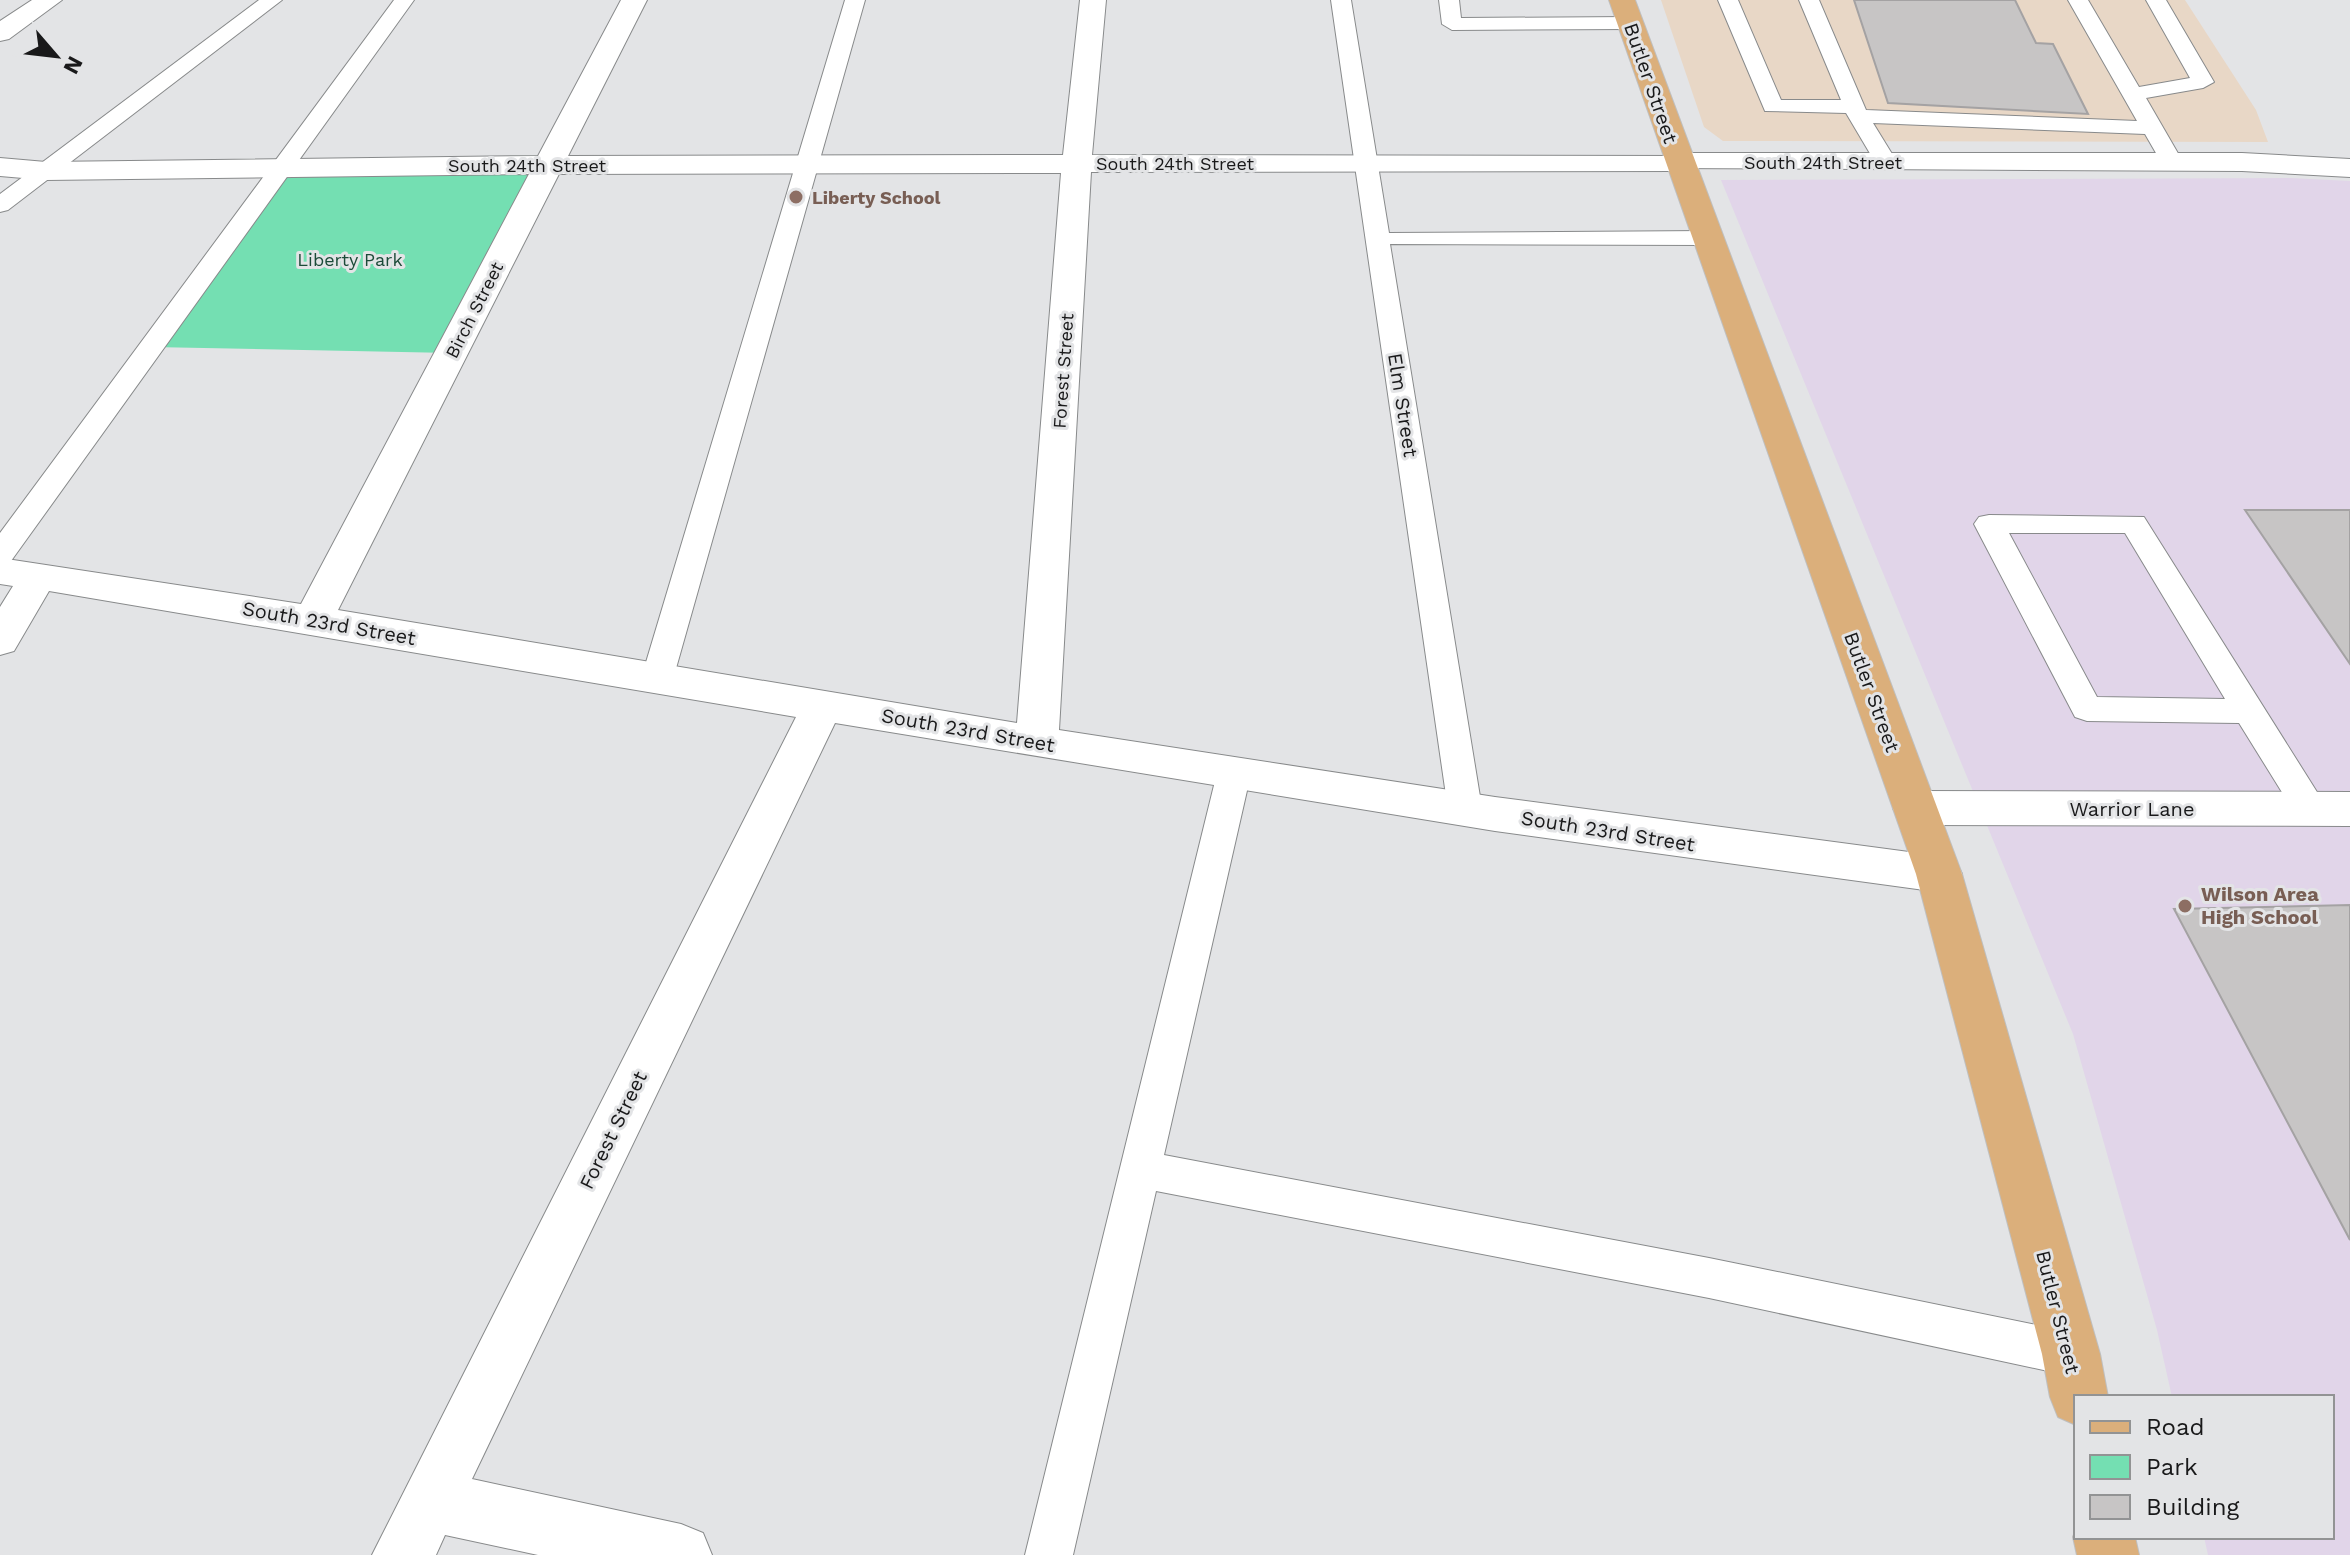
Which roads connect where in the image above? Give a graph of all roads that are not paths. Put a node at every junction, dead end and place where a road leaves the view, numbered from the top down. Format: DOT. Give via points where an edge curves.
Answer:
graph roads {
  1 [pos="49,0"];
  2 [pos="272,0"];
  3 [pos="404,0"];
  4 [pos="634,0"];
  5 [pos="855,0"];
  6 [pos="1093,0"];
  7 [pos="1341,0"];
  8 [pos="1449,0"];
  9 [pos="1728,0"];
  10 [pos="1809,0"];
  11 [pos="2078,0"];
  12 [pos="2156,0"];
  13 [pos="1626,12"];
  14 [pos="0,33"];
  15 [pos="2133,94"];
  16 [pos="1857,111"];
  17 [pos="2153,128"];
  18 [pos="1678,162"];
  19 [pos="1886,162"];
  20 [pos="2172,162"];
  21 [pos="1077,163"];
  22 [pos="1366,163"];
  23 [pos="809,164"];
  24 [pos="549,165"];
  25 [pos="0,167"];
  26 [pos="283,167"];
  27 [pos="2350,168"];
  28 [pos="46,171"];
  29 [pos="0,205"];
  30 [pos="1397,238"];
  31 [pos="1706,238"];
  32 [pos="0,554"];
  33 [pos="19,574"];
  34 [pos="313,620"];
  35 [pos="0,641"];
  36 [pos="657,679"];
  37 [pos="823,705"];
  38 [pos="2249,711"];
  39 [pos="1037,742"];
  40 [pos="1234,773"];
  41 [pos="1915,808"];
  42 [pos="1465,809"];
  43 [pos="2330,809"];
  44 [pos="1939,874"];
  45 [pos="1139,1169"];
  46 [pos="2075,1376"];
  47 [pos="430,1501"];
  48 [pos="403,1555"];
  49 [pos="681,1555"];
  50 [pos="1049,1555"];
  1 -- 14 [label="street"];
  2 -- 28 [label="lane"];
  3 -- 26 [label="lane"];
  4 -- 24 [label="street, Birch Street"];
  5 -- 23 [label="lane"];
  6 -- 21 [label="street, Forest Street"];
  7 -- 22 [label="lane, Elm Street"];
  8 -- 13 [label="lane" via="1452,24"];
  9 -- 16 [label="lane" via="1773,106"];
  10 -- 16 [label="lane"];
  11 -- 15 [label="lane"];
  12 -- 15 [label="lane" via="2203,82"];
  13 -- 18 [label="main road, Butler Street"];
  15 -- 17 [label="lane"];
  16 -- 17 [label="lane"];
  16 -- 19 [label="lane"];
  17 -- 20 [label="lane"];
  18 -- 19 [label="street, South 24th Street"];
  18 -- 22 [label="street, South 24th Street"];
  18 -- 31 [label="main road, Butler Street"];
  19 -- 20 [label="street, South 24th Street"];
  20 -- 27 [label="street, South 24th Street"];
  21 -- 22 [label="street, South 24th Street"];
  21 -- 23 [label="street, South 24th Street"];
  21 -- 39 [label="street, Forest Street"];
  22 -- 42 [label="lane, Elm Street"];
  23 -- 24 [label="street, South 24th Street"];
  23 -- 36 [label="lane"];
  24 -- 26 [label="street, South 24th Street"];
  24 -- 34 [label="street, Birch Street"];
  25 -- 28 [label="street, South 24th Street"];
  26 -- 28 [label="street, South 24th Street"];
  26 -- 32 [label="lane"];
  28 -- 29 [label="lane"];
  30 -- 31 [label="lane"];
  31 -- 41 [label="main road, Butler Street"];
  33 -- 34 [label="street, South 23rd Street"];
  33 -- 35 [label="street"];
  34 -- 36 [label="street, South 23rd Street"];
  36 -- 37 [label="street, South 23rd Street"];
  37 -- 39 [label="street, South 23rd Street"];
  37 -- 47 [label="street, Forest Street"];
  38 -- 38 [label="lane" via="2134,524 1989,524 2087,709"];
  38 -- 43 [label="lane"];
  39 -- 40 [label="street, South 23rd Street"];
  40 -- 42 [label="street, South 23rd Street"];
  40 -- 45 [label="lane"];
  41 -- 43 [label="street, Warrior Lane"];
  41 -- 44 [label="main road, Butler Street"];
  42 -- 44 [label="street, South 23rd Street"];
  44 -- 46 [label="main road, Butler Street"];
  45 -- 46 [label="lane" via="1709,1278"];
  45 -- 50 [label="lane"];
  47 -- 48 [label="street, Forest Street"];
  47 -- 49 [label="street"];
}
